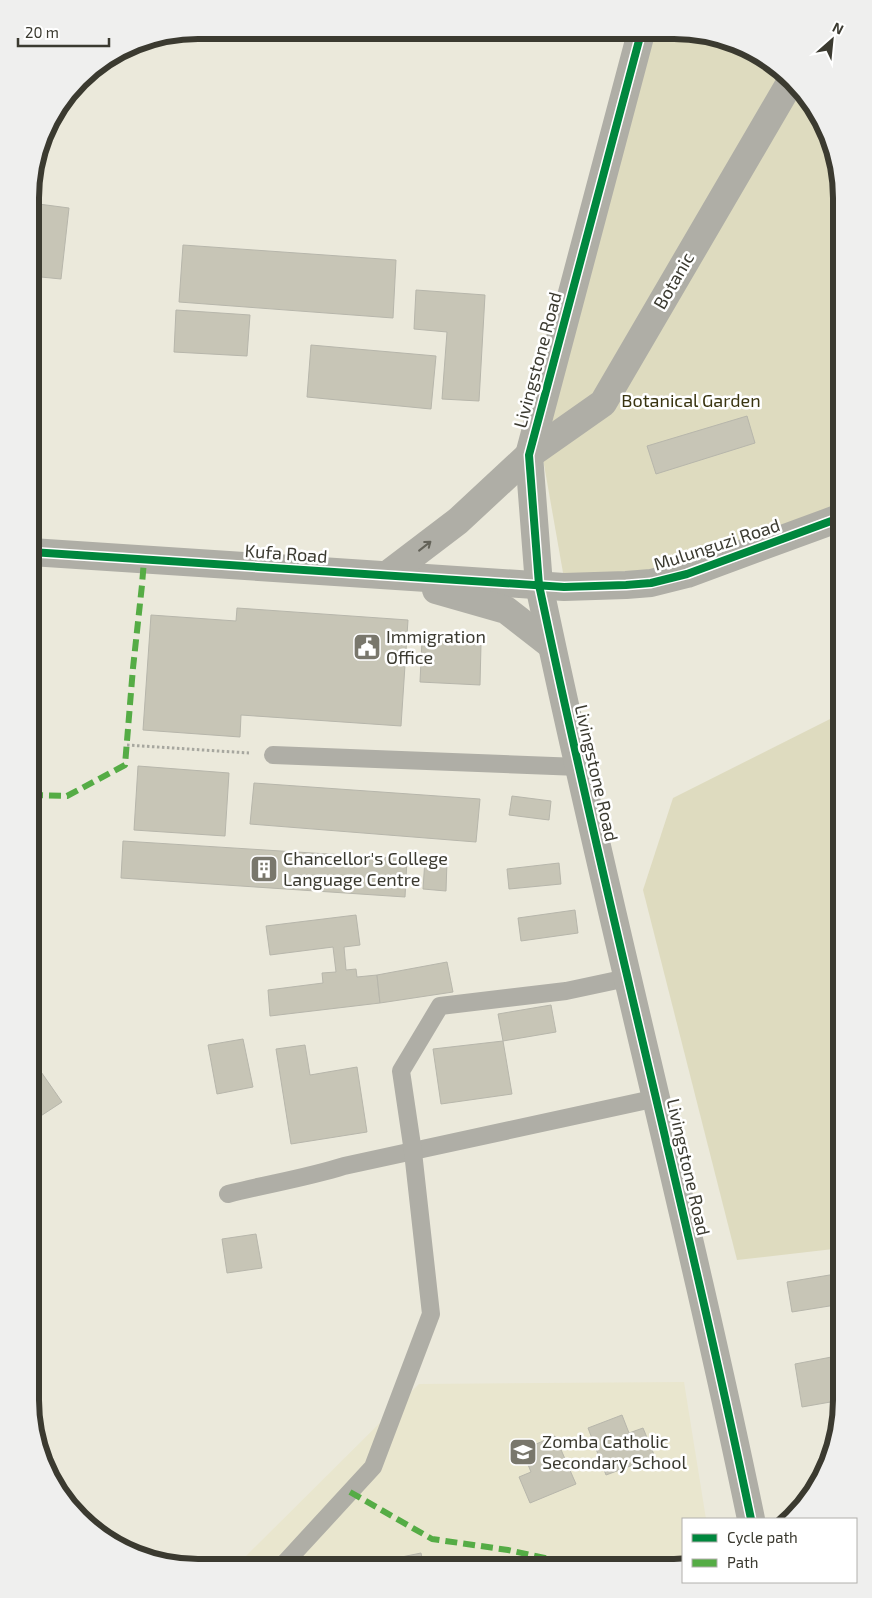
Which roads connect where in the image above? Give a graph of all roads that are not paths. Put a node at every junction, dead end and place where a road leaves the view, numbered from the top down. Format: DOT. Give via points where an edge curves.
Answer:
graph roads {
  1 [pos="638,39"];
  2 [pos="788,87"];
  3 [pos="529,455"];
  4 [pos="833,520"];
  5 [pos="39,553"];
  6 [pos="387,575"];
  7 [pos="539,585"];
  8 [pos="551,644"];
  9 [pos="273,755"];
  10 [pos="579,767"];
  11 [pos="627,978"];
  12 [pos="657,1098"];
  13 [pos="413,1152"];
  14 [pos="228,1194"];
  15 [pos="751,1518"];
  16 [pos="288,1559"];
  1 -- 3 [label="street, Livingstone Road"];
  2 -- 3 [label="street, Botanic" via="603,403"];
  6 -- 3 [label="street, Botanic, one-way" via="458,521"];
  3 -- 7 [label="street, Livingstone Road"];
  4 -- 7 [label="street, Mulunguzi Road" via="651,583 602,587"];
  5 -- 6 [label="street, Kufa Road"];
  6 -- 7 [label="street, Kufa Road"];
  6 -- 8 [label="street" via="506,610"];
  7 -- 8 [label="street, Livingstone Road"];
  8 -- 10 [label="street, Livingstone Road"];
  9 -- 10 [label="lane"];
  10 -- 11 [label="street, Livingstone Road"];
  11 -- 12 [label="street, Livingstone Road"];
  11 -- 13 [label="lane" via="566,991 440,1006 401,1071"];
  12 -- 13 [label="lane"];
  12 -- 15 [label="street, Livingstone Road"];
  13 -- 14 [label="lane"];
  13 -- 16 [label="lane" via="431,1314 373,1466"];
}
